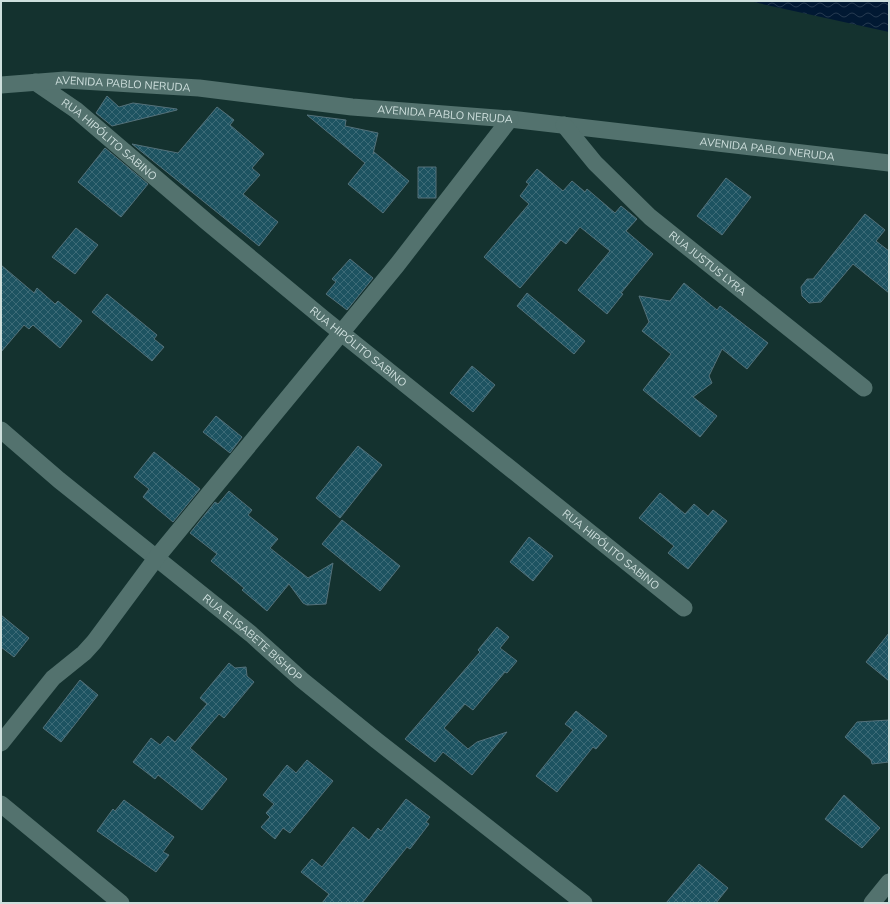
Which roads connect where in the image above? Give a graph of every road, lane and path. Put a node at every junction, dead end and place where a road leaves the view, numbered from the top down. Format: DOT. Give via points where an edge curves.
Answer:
graph roads {
  1 [pos="35,82"];
  2 [pos="1,85"];
  3 [pos="510,118"];
  4 [pos="564,125"];
  5 [pos="889,164"];
  6 [pos="342,332"];
  7 [pos="864,388"];
  8 [pos="1,430"];
  9 [pos="156,557"];
  10 [pos="684,608"];
  11 [pos="1,744"];
  12 [pos="1,804"];
  13 [pos="889,882"];
  14 [pos="121,903"];
  15 [pos="584,903"];
  16 [pos="872,903"];
  1 -- 2 [label="street, AVENIDA PABLO NERUDA"];
  1 -- 3 [label="street, AVENIDA PABLO NERUDA" via="65,80 199,88 352,107"];
  1 -- 6 [label="street, RUA HIPÓLITO SABINO" via="76,110 207,222"];
  3 -- 4 [label="street, AVENIDA PABLO NERUDA"];
  3 -- 6 [label="street" via="398,264"];
  4 -- 5 [label="street, AVENIDA PABLO NERUDA"];
  4 -- 7 [label="street, RUA JUSTUS LYRA" via="595,162 650,217"];
  6 -- 9 [label="street"];
  6 -- 10 [label="street, RUA HIPÓLITO SABINO"];
  8 -- 9 [label="street, RUA ELISABETE BISHOP"];
  9 -- 11 [label="street" via="94,642 53,678"];
  9 -- 15 [label="street, RUA ELISABETE BISHOP" via="364,730"];
  12 -- 14 [label="street"];
  13 -- 16 [label="street"];
}
